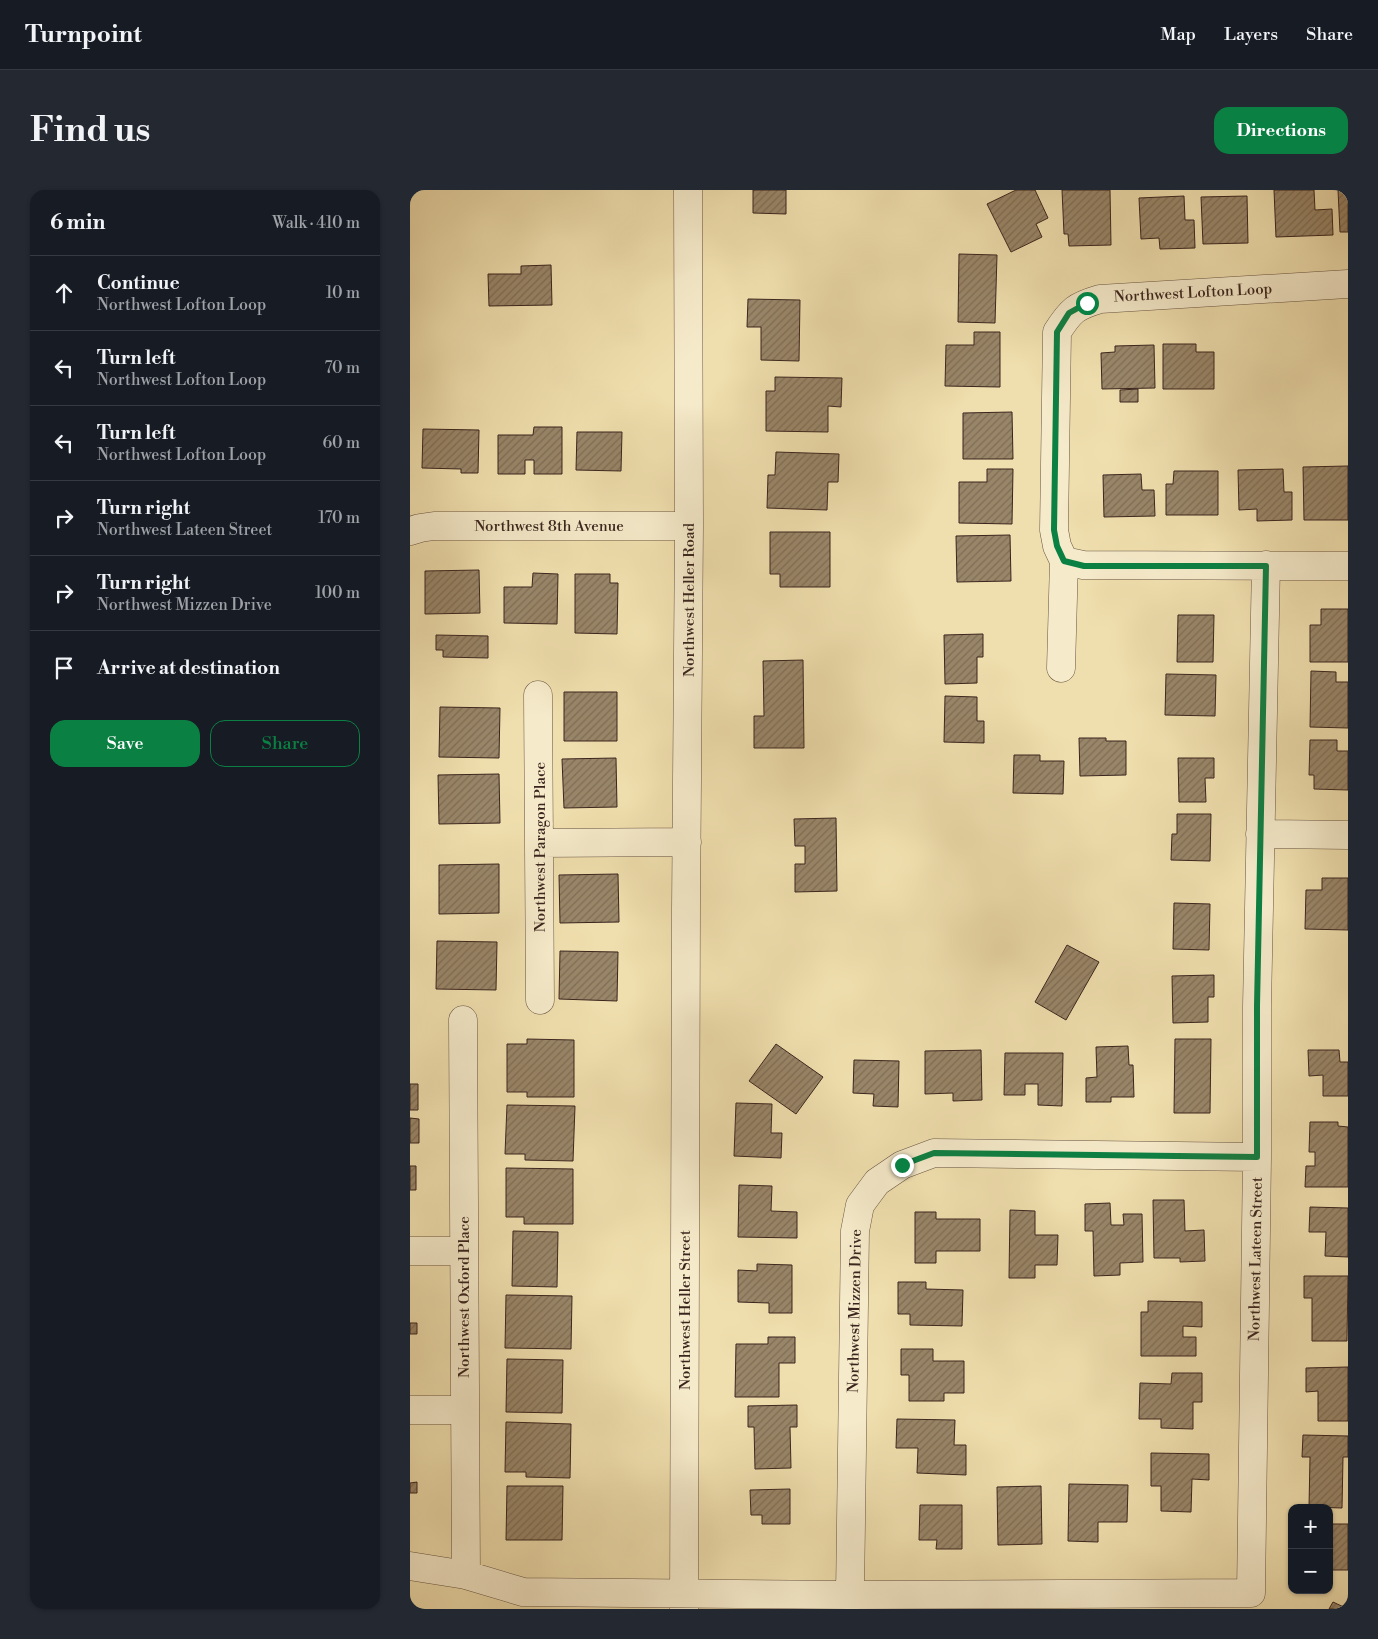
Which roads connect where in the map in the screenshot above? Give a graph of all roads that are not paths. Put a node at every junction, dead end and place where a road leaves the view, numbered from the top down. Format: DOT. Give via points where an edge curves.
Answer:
graph roads {
  1 [pos="688,190"];
  2 [pos="1348,284"];
  3 [pos="690,526"];
  4 [pos="410,531"];
  5 [pos="1064,561"];
  6 [pos="1266,566"];
  7 [pos="1348,566"];
  8 [pos="1061,668"];
  9 [pos="538,695"];
  10 [pos="1260,834"];
  11 [pos="1348,834"];
  12 [pos="687,842"];
  13 [pos="540,843"];
  14 [pos="540,1000"];
  15 [pos="686,1011"];
  16 [pos="463,1020"];
  17 [pos="1257,1157"];
  18 [pos="410,1251"];
  19 [pos="464,1251"];
  20 [pos="410,1410"];
  21 [pos="464,1410"];
  22 [pos="410,1566"];
  23 [pos="466,1575"];
  24 [pos="850,1595"];
  25 [pos="684,1601"];
  1 -- 3 [label="street, Northwest Heller Road"];
  2 -- 5 [label="street, Northwest Lofton Loop" via="1100,299 1069,313 1057,332 1054,530"];
  3 -- 4 [label="street, Northwest 8th Avenue" via="434,526"];
  3 -- 12 [label="street, Northwest Heller Road"];
  5 -- 6 [label="street" via="1084,566"];
  5 -- 8 [label="street"];
  6 -- 7 [label="street"];
  6 -- 10 [label="street, Northwest Lateen Street"];
  9 -- 13 [label="street, Northwest Paragon Place"];
  10 -- 11 [label="street"];
  10 -- 17 [label="street, Northwest Lateen Street"];
  12 -- 13 [label="street"];
  12 -- 15 [label="street, Northwest Heller Road"];
  13 -- 14 [label="street, Northwest Paragon Place"];
  15 -- 25 [label="street, Northwest Heller Street"];
  16 -- 19 [label="street, Northwest Oxford Place"];
  17 -- 24 [label="street, Northwest Mizzen Drive" via="934,1153 902,1165 877,1182 860,1206 855,1231"];
  17 -- 24 [label="street, Northwest Lateen Street" via="1251,1593"];
  18 -- 19 [label="street"];
  19 -- 21 [label="street, Northwest Oxford Place"];
  20 -- 21 [label="street"];
  21 -- 23 [label="street, Northwest Oxford Place"];
  22 -- 23 [label="street"];
  23 -- 25 [label="street" via="523,1592"];
  24 -- 25 [label="street"];
}
